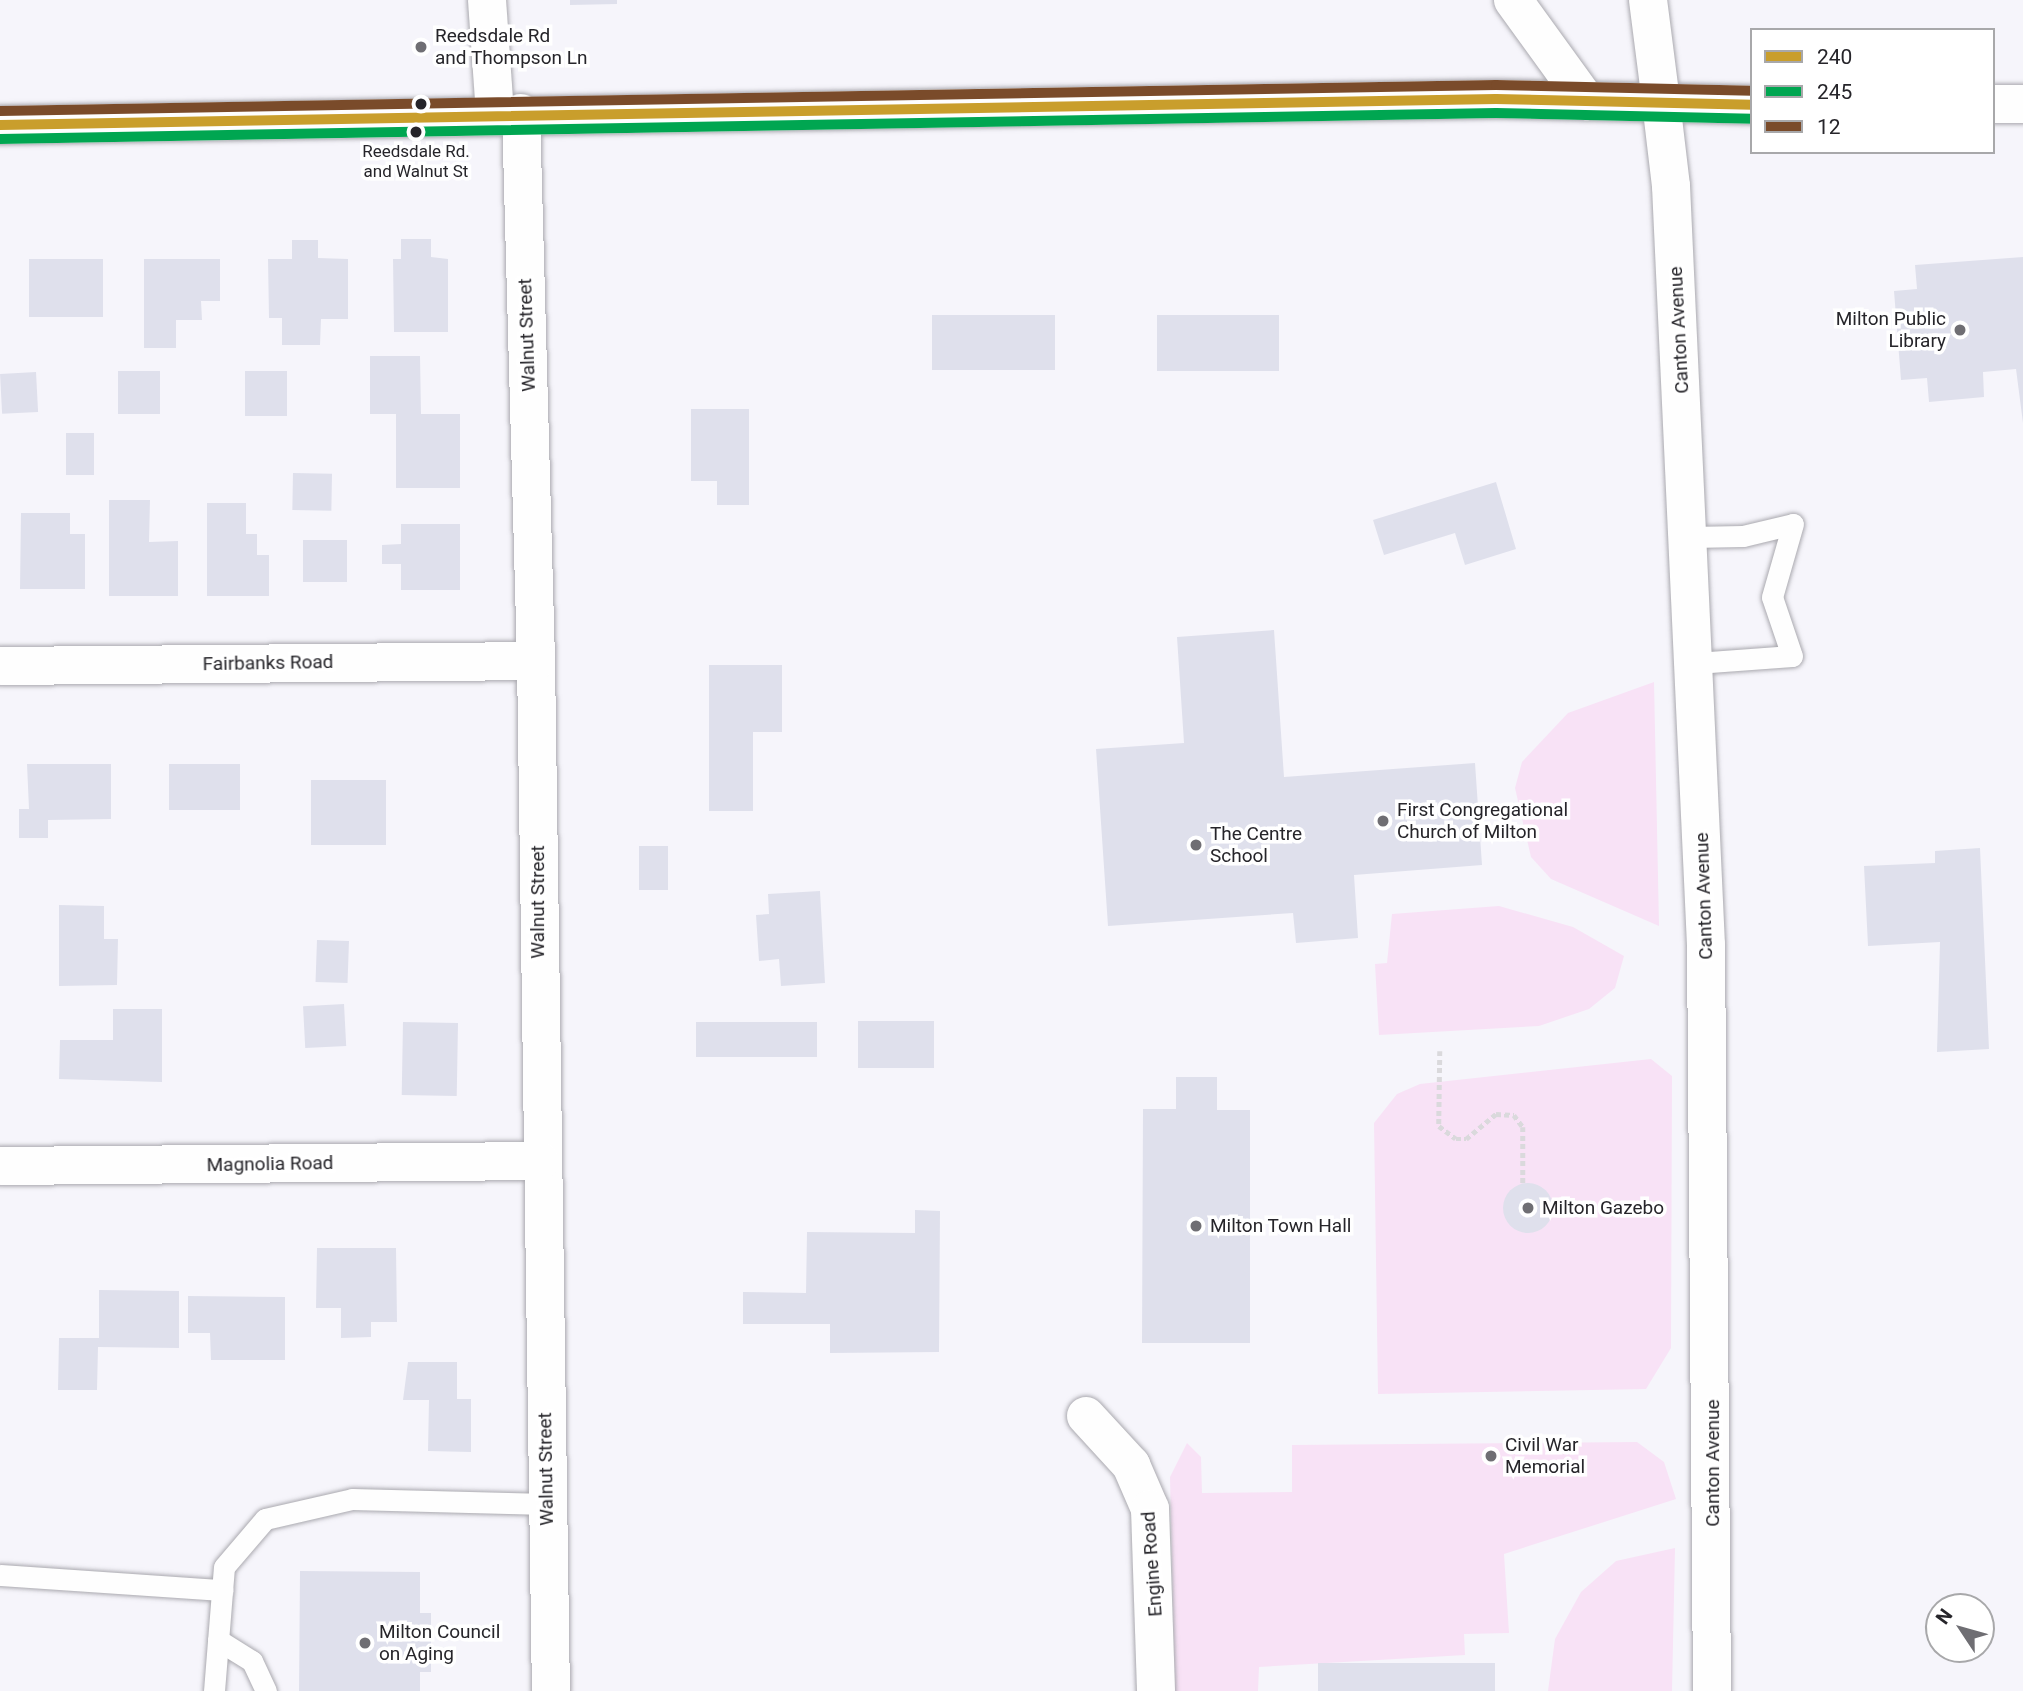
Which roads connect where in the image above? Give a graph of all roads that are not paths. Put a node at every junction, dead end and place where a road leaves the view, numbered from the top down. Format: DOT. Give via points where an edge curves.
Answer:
graph roads {
  1 [pos="487,0"];
  2 [pos="1513,0"];
  3 [pos="1648,0"];
  4 [pos="1586,101"];
  5 [pos="1661,103"];
  6 [pos="1750,104"];
  7 [pos="1995,104"];
  8 [pos="2023,104"];
  9 [pos="508,113"];
  10 [pos="0,125"];
  11 [pos="1690,537"];
  12 [pos="536,661"];
  13 [pos="1696,663"];
  14 [pos="0,666"];
  15 [pos="540,1161"];
  16 [pos="0,1166"];
  17 [pos="1086,1416"];
  18 [pos="547,1504"];
  19 [pos="0,1576"];
  20 [pos="222,1590"];
  21 [pos="218,1640"];
  22 [pos="214,1691"];
  23 [pos="266,1691"];
  24 [pos="551,1691"];
  25 [pos="1156,1691"];
  26 [pos="1712,1691"];
  1 -- 9 [label="main road, Walnut Street"];
  2 -- 4 [label="main road"];
  3 -- 5 [label="main road, Canton Avenue"];
  4 -- 5 [label="main road"];
  4 -- 9 [label="main road"];
  5 -- 6 [label="main road"];
  5 -- 11 [label="main road, Canton Avenue" via="1671,186"];
  7 -- 8 [label="main road"];
  9 -- 10 [label="main road"];
  9 -- 12 [label="main road, Walnut Street"];
  11 -- 13 [label="main road, Canton Avenue"];
  11 -- 13 [label="lane" via="1743,536 1793,524 1772,597 1792,656"];
  12 -- 14 [label="main road, Fairbanks Road"];
  12 -- 15 [label="main road, Walnut Street"];
  13 -- 26 [label="main road, Canton Avenue" via="1711,1217"];
  15 -- 16 [label="main road, Magnolia Road"];
  15 -- 18 [label="main road, Walnut Street"];
  17 -- 25 [label="main road, Engine Road" via="1131,1465 1150,1509"];
  18 -- 20 [label="lane" via="352,1499 296,1509 265,1519 241,1541 224,1567"];
  18 -- 24 [label="main road, Walnut Street"];
  19 -- 20 [label="lane"];
  20 -- 21 [label="lane"];
  21 -- 22 [label="lane"];
  21 -- 23 [label="lane" via="252,1661"];
}
